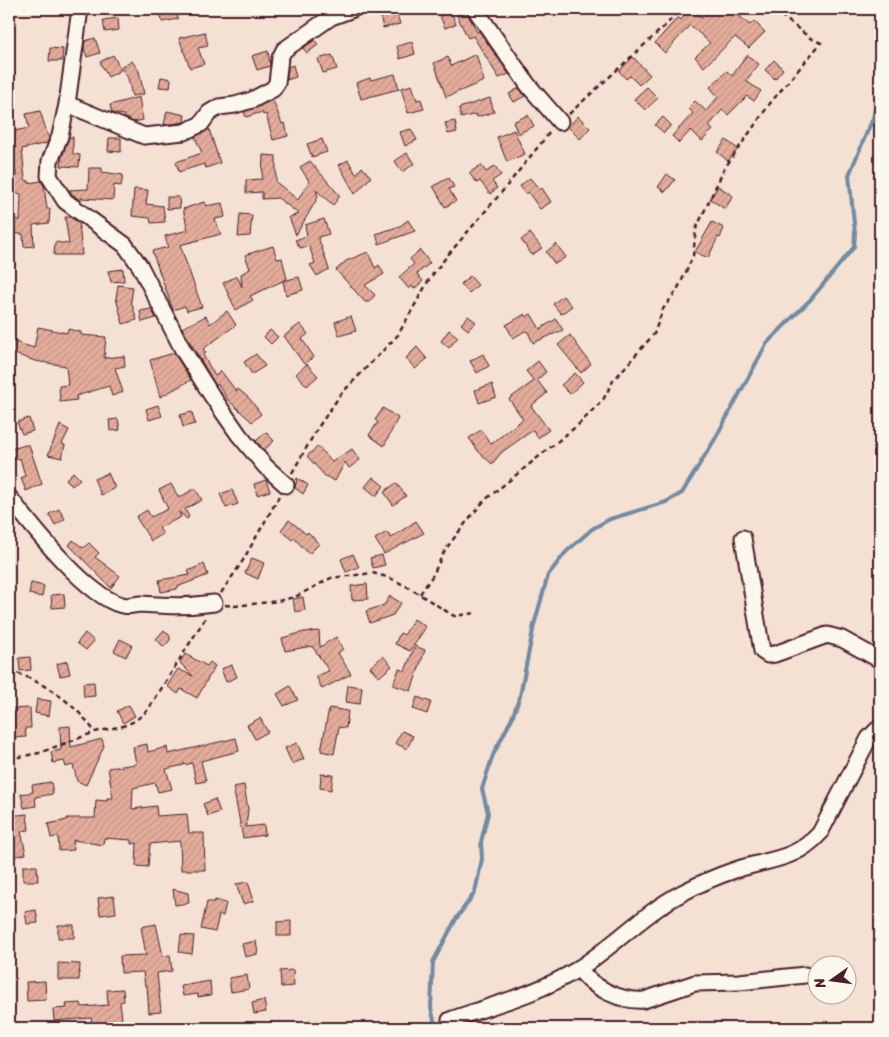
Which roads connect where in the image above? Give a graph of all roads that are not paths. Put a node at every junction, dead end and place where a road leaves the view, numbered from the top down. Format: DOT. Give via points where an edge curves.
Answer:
graph roads {
  1 [pos="80,9"];
  2 [pos="353,9"];
  3 [pos="474,9"];
  4 [pos="67,104"];
  5 [pos="560,122"];
  6 [pos="286,484"];
  7 [pos="9,497"];
  8 [pos="743,538"];
  9 [pos="214,603"];
  10 [pos="880,660"];
  11 [pos="880,728"];
  12 [pos="579,968"];
  13 [pos="805,975"];
  14 [pos="450,1020"];
  1 -- 4 [label="street"];
  2 -- 4 [label="street" via="331,17 284,50 277,84 273,88 252,100 219,107 209,113 201,124 184,132 144,136"];
  3 -- 5 [label="street" via="528,85"];
  4 -- 6 [label="street" via="50,161 49,176 65,201 125,245 140,266 179,342 212,396 265,466"];
  7 -- 9 [label="street" via="36,531 100,594 123,606 141,604 186,608"];
  8 -- 10 [label="street" via="762,651 774,654 827,634"];
  11 -- 12 [label="street" via="869,738 820,833 809,846 792,855 735,870 682,893 648,914 611,947"];
  12 -- 13 [label="street" via="595,985 636,1001 695,983"];
  12 -- 14 [label="street" via="559,980"];
}
